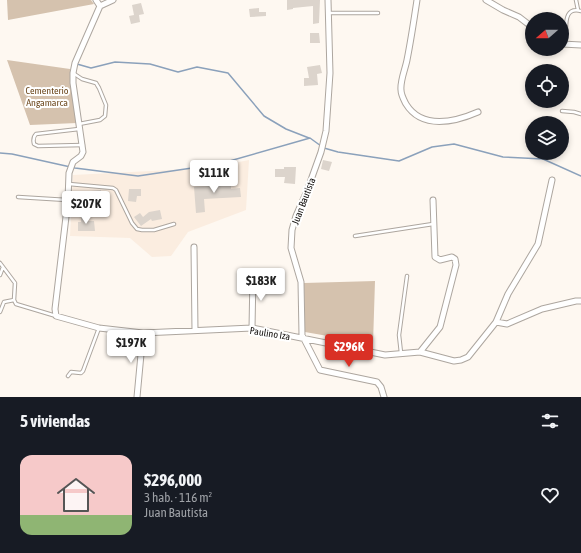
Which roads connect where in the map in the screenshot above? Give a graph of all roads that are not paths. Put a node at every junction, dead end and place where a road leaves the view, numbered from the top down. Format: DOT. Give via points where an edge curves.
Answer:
graph roads {
  1 [pos="96,0"];
  2 [pos="114,0"];
  3 [pos="328,0"];
  4 [pos="417,0"];
  5 [pos="486,0"];
  6 [pos="576,0"];
  7 [pos="100,6"];
  8 [pos="579,11"];
  9 [pos="378,13"];
  10 [pos="569,13"];
  11 [pos="328,14"];
  12 [pos="525,22"];
  13 [pos="569,44"];
  14 [pos="581,45"];
  15 [pos="73,73"];
  16 [pos="478,112"];
  17 [pos="562,112"];
  18 [pos="581,114"];
  19 [pos="80,127"];
  20 [pos="83,145"];
  21 [pos="552,180"];
  22 [pos="69,184"];
  23 [pos="18,197"];
  24 [pos="68,200"];
  25 [pos="433,200"];
  26 [pos="174,224"];
  27 [pos="434,224"];
  28 [pos="355,236"];
  29 [pos="194,247"];
  30 [pos="0,263"];
  31 [pos="3,267"];
  32 [pos="0,275"];
  33 [pos="253,275"];
  34 [pos="408,276"];
  35 [pos="14,300"];
  36 [pos="581,302"];
  37 [pos="0,312"];
  38 [pos="56,316"];
  39 [pos="496,322"];
  40 [pos="99,328"];
  41 [pos="252,328"];
  42 [pos="195,330"];
  43 [pos="143,332"];
  44 [pos="303,338"];
  45 [pos="420,352"];
  46 [pos="401,354"];
  47 [pos="68,376"];
  48 [pos="137,397"];
  49 [pos="384,397"];
  1 -- 7 [label="street"];
  2 -- 7 [label="street"];
  3 -- 11 [label="street, Juan Bautista"];
  4 -- 16 [label="street" via="400,88 405,102 414,114 422,119 434,121 462,119"];
  5 -- 12 [label="street"];
  6 -- 8 [label="lane"];
  7 -- 15 [label="street"];
  8 -- 10 [label="lane"];
  9 -- 11 [label="lane"];
  11 -- 44 [label="street, Juan Bautista" via="330,73 326,131 321,152 292,230 291,248 301,282"];
  13 -- 14 [label="street"];
  15 -- 19 [label="street"];
  15 -- 19 [label="lane" via="96,83 106,105 105,116"];
  17 -- 18 [label="lane"];
  19 -- 20 [label="street"];
  19 -- 20 [label="lane" via="36,134 34,144"];
  20 -- 22 [label="street" via="81,156 73,162"];
  21 -- 39 [label="street, Paulino Iza" via="538,244 508,294"];
  22 -- 24 [label="street"];
  22 -- 26 [label="lane" via="113,188 137,229 154,230"];
  23 -- 24 [label="lane"];
  24 -- 38 [label="street"];
  25 -- 27 [label="street"];
  27 -- 28 [label="lane"];
  27 -- 45 [label="street" via="435,257 440,260 452,257 456,265 440,327"];
  29 -- 42 [label="street"];
  30 -- 31 [label="lane"];
  31 -- 32 [label="lane"];
  31 -- 35 [label="lane" via="15,283"];
  33 -- 41 [label="street"];
  34 -- 46 [label="lane" via="399,335"];
  35 -- 37 [label="lane" via="4,302"];
  35 -- 38 [label="lane" via="16,304"];
  36 -- 39 [label="street" via="542,309 507,324"];
  38 -- 40 [label="street, Paulino Iza"];
  39 -- 45 [label="street, Paulino Iza" via="468,357 461,360"];
  40 -- 43 [label="street, Paulino Iza"];
  40 -- 47 [label="lane" via="83,371 71,372"];
  41 -- 42 [label="street, Paulino Iza"];
  41 -- 44 [label="street, Paulino Iza"];
  42 -- 43 [label="street, Paulino Iza"];
  43 -- 48 [label="street"];
  44 -- 46 [label="street, Paulino Iza" via="386,355"];
  44 -- 49 [label="street, Juan Bautista" via="320,370 377,382"];
  45 -- 46 [label="street, Paulino Iza"];
}
